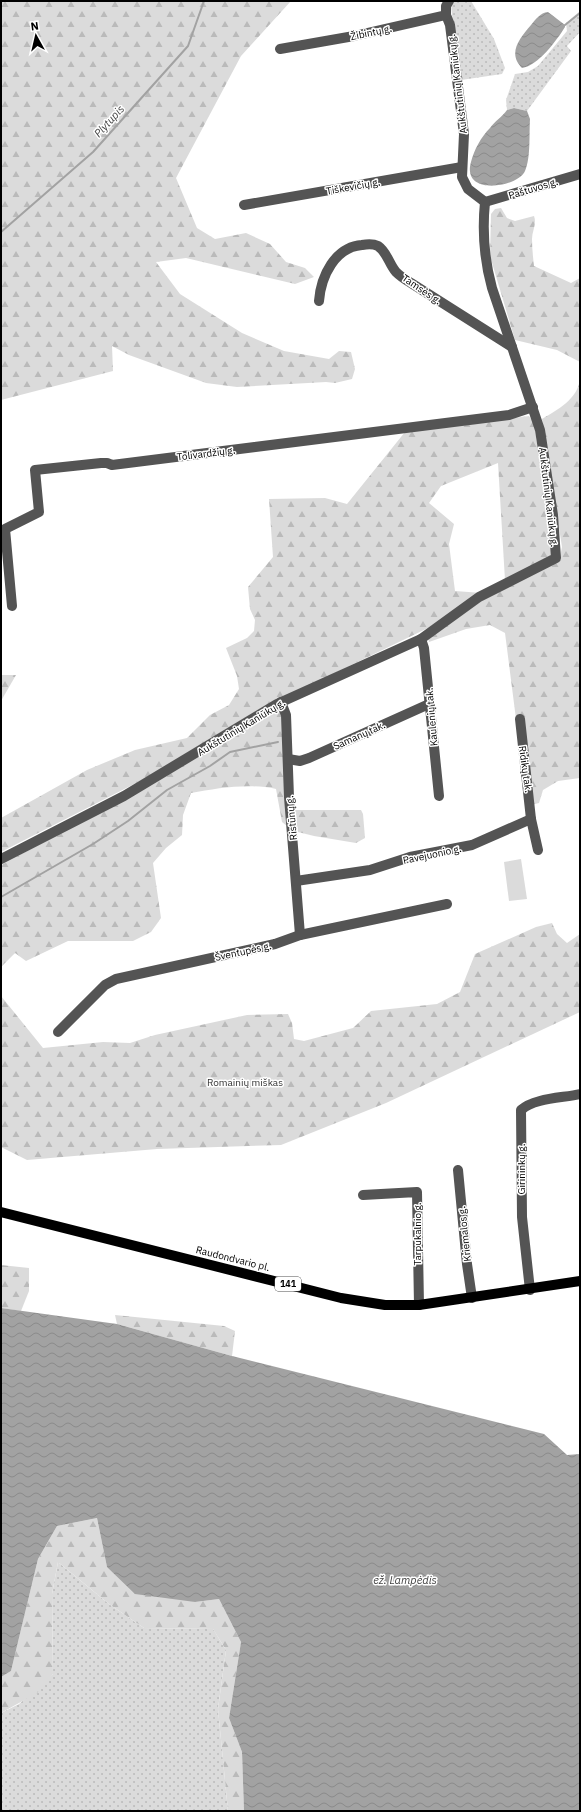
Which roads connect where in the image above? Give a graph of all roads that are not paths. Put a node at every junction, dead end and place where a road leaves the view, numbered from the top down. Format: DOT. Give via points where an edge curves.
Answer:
graph roads {
  1 [pos="449,1"];
  2 [pos="446,15"];
  3 [pos="280,49"];
  4 [pos="462,167"];
  5 [pos="580,174"];
  6 [pos="485,202"];
  7 [pos="244,205"];
  8 [pos="319,301"];
  9 [pos="512,348"];
  10 [pos="533,407"];
  11 [pos="12,606"];
  12 [pos="421,639"];
  13 [pos="281,702"];
  14 [pos="429,704"];
  15 [pos="520,719"];
  16 [pos="288,759"];
  17 [pos="439,796"];
  18 [pos="531,818"];
  19 [pos="538,850"];
  20 [pos="1,859"];
  21 [pos="296,881"];
  22 [pos="447,904"];
  23 [pos="300,935"];
  24 [pos="58,1032"];
  25 [pos="580,1094"];
  26 [pos="458,1170"];
  27 [pos="363,1195"];
  28 [pos="1,1212"];
  29 [pos="580,1281"];
  30 [pos="530,1290"];
  31 [pos="472,1298"];
  32 [pos="418,1306"];
  1 -- 2 [label="street"];
  2 -- 3 [label="street, Žibintų g." via="354,36"];
  2 -- 4 [label="street, Aukštutinių Kaniūkų g." via="450,25 462,114"];
  4 -- 6 [label="street, Aukštutinių Kaniūkų g." via="462,177 468,189"];
  4 -- 7 [label="street, Tiškevičių g."];
  5 -- 6 [label="street, Paštuvos g."];
  6 -- 9 [label="street, Aukštutinių Kaniūkų g." via="482,233 486,267"];
  8 -- 9 [label="street, Tamsės g." via="323,279 340,254 356,245 378,246 396,272"];
  9 -- 10 [label="street, Aukštutinių Kaniūkų g."];
  10 -- 11 [label="street, Tolivardžių g." via="509,415 198,455 112,465 101,463 35,470 39,512 5,529"];
  10 -- 12 [label="street, Aukštutinių Kaniūkų g." via="544,451 556,558 479,598"];
  12 -- 13 [label="street, Aukštutinių Kaniūkų g."];
  12 -- 14 [label="street, Kaulenių tak."];
  13 -- 16 [label="street, Ristūnų g." via="286,715"];
  13 -- 20 [label="street, Aukštutinių Kaniūkų g." via="124,796"];
  14 -- 16 [label="street, Samanų tak." via="309,758 300,761"];
  14 -- 17 [label="street, Kaulenių tak."];
  15 -- 18 [label="street, Ridikų tak."];
  16 -- 21 [label="street, Ristūnų g."];
  18 -- 19 [label="street"];
  18 -- 21 [label="street, Pavejuonio g." via="472,846 410,857 370,870"];
  21 -- 23 [label="street, Ristūnų g."];
  22 -- 23 [label="street, Šventupės g."];
  23 -- 24 [label="street, Šventupės g." via="275,944 116,979 105,984"];
  25 -- 30 [label="street, Girininkų g." via="536,1102 521,1110 521,1210"];
  26 -- 31 [label="street, Kriemalos g."];
  27 -- 32 [label="street, Tarpukalnio g." via="417,1192"];
  28 -- 32 [label="main road, Raudondvario pl. / 141" via="341,1298 385,1305"];
  29 -- 30 [label="main road, Raudondvario pl. / 141"];
  30 -- 31 [label="main road, Raudondvario pl. / 141"];
  31 -- 32 [label="main road, Raudondvario pl. / 141"];
}
